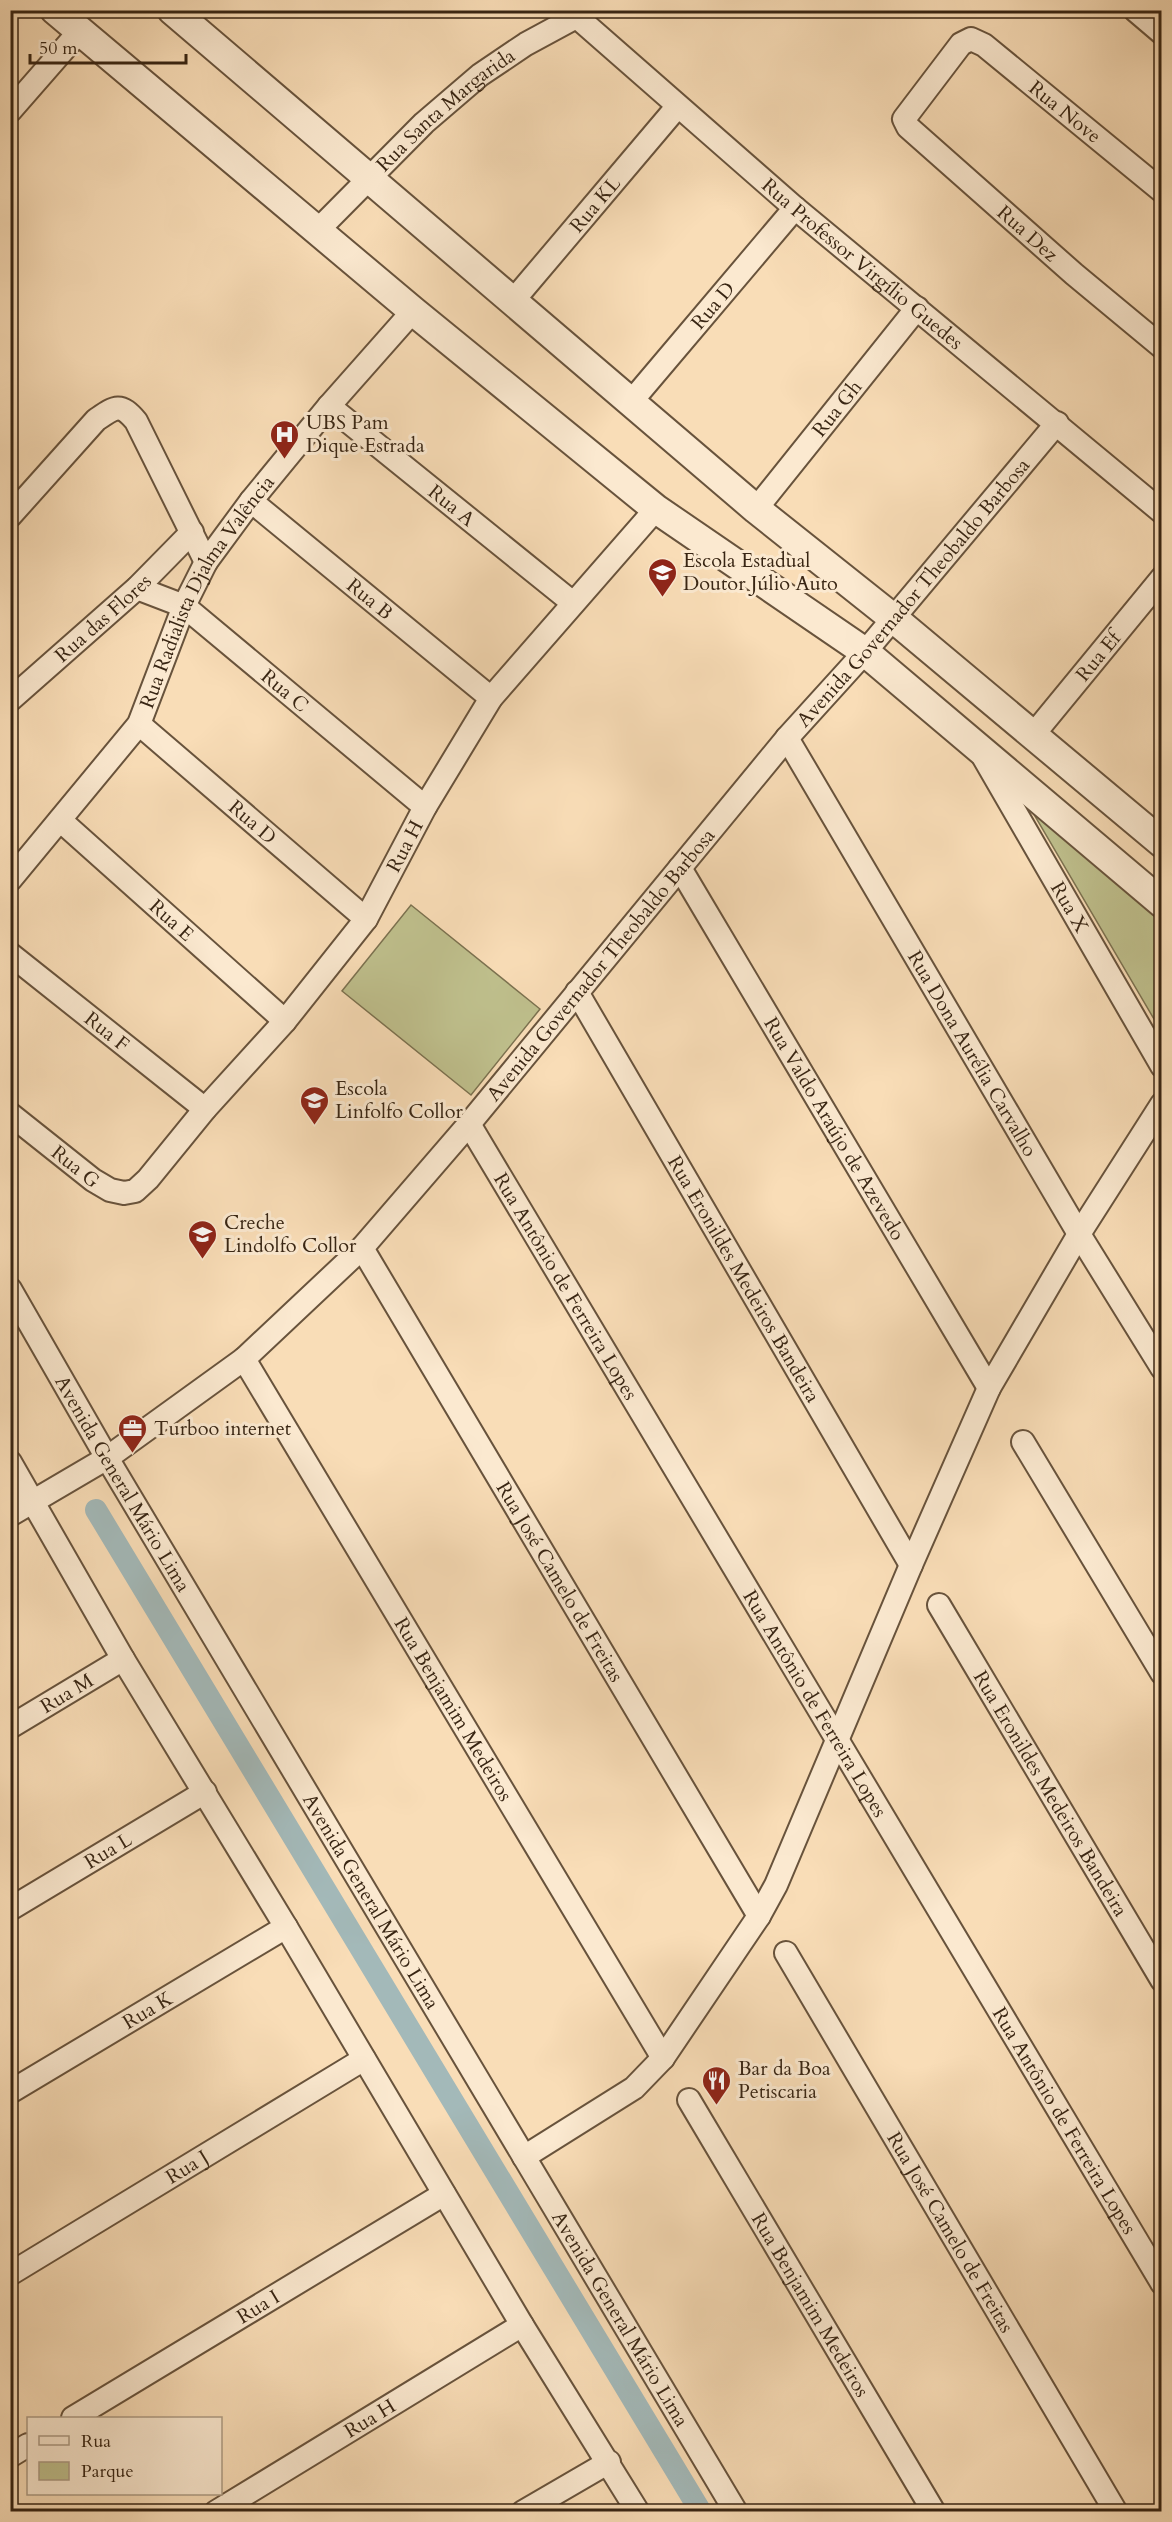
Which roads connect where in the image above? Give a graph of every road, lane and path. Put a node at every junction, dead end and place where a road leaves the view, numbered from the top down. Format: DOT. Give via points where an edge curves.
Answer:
graph roads {
  1 [pos="55,10"];
  2 [pos="172,10"];
  3 [pos="1135,10"];
  4 [pos="578,13"];
  5 [pos="79,32"];
  6 [pos="1161,33"];
  7 [pos="677,107"];
  8 [pos="10,111"];
  9 [pos="906,114"];
  10 [pos="368,179"];
  11 [pos="1161,191"];
  12 [pos="795,208"];
  13 [pos="317,231"];
  14 [pos="512,302"];
  15 [pos="917,308"];
  16 [pos="413,311"];
  17 [pos="1161,346"];
  18 [pos="630,403"];
  19 [pos="329,406"];
  20 [pos="1057,423"];
  21 [pos="251,501"];
  22 [pos="656,509"];
  23 [pos="756,509"];
  24 [pos="1161,512"];
  25 [pos="10,516"];
  26 [pos="192,532"];
  27 [pos="206,562"];
  28 [pos="1161,578"];
  29 [pos="137,588"];
  30 [pos="573,603"];
  31 [pos="184,606"];
  32 [pos="893,618"];
  33 [pos="865,652"];
  34 [pos="12,696"];
  35 [pos="491,698"];
  36 [pos="139,724"];
  37 [pos="1033,735"];
  38 [pos="787,738"];
  39 [pos="979,750"];
  40 [pos="425,807"];
  41 [pos="60,820"];
  42 [pos="1161,843"];
  43 [pos="680,868"];
  44 [pos="10,880"];
  45 [pos="1161,903"];
  46 [pos="366,919"];
  47 [pos="10,954"];
  48 [pos="577,992"];
  49 [pos="285,1021"];
  50 [pos="1161,1066"];
  51 [pos="1161,1104"];
  52 [pos="205,1109"];
  53 [pos="10,1114"];
  54 [pos="469,1124"];
  55 [pos="148,1179"];
  56 [pos="1079,1234"];
  57 [pos="362,1248"];
  58 [pos="10,1289"];
  59 [pos="244,1359"];
  60 [pos="1161,1368"];
  61 [pos="989,1388"];
  62 [pos="1023,1442"];
  63 [pos="103,1460"];
  64 [pos="10,1462"];
  65 [pos="34,1501"];
  66 [pos="10,1515"];
  67 [pos="911,1564"];
  68 [pos="939,1605"];
  69 [pos="123,1659"];
  70 [pos="1161,1673"];
  71 [pos="10,1727"];
  72 [pos="838,1741"];
  73 [pos="204,1792"];
  74 [pos="10,1909"];
  75 [pos="759,1916"];
  76 [pos="286,1927"];
  77 [pos="786,1953"];
  78 [pos="1161,1980"];
  79 [pos="663,2058"];
  80 [pos="364,2059"];
  81 [pos="10,2092"];
  82 [pos="689,2100"];
  83 [pos="524,2157"];
  84 [pos="444,2194"];
  85 [pos="10,2274"];
  86 [pos="1161,2283"];
  87 [pos="522,2325"];
  88 [pos="75,2417"];
  89 [pos="27,2446"];
  90 [pos="10,2456"];
  91 [pos="609,2462"];
  92 [pos="216,2511"];
  93 [pos="523,2511"];
  94 [pos="638,2511"];
  95 [pos="736,2511"];
  96 [pos="934,2511"];
  97 [pos="1116,2511"];
  1 -- 5 [label="street"];
  2 -- 10 [label="street"];
  3 -- 6 [label="street"];
  4 -- 7 [label="street, Rua Professor Virgílio Guedes"];
  4 -- 10 [label="street, Rua Santa Margarida" via="480,75"];
  5 -- 8 [label="street"];
  5 -- 13 [label="street"];
  7 -- 12 [label="street, Rua Professor Virgílio Guedes"];
  7 -- 14 [label="street, Rua KL"];
  9 -- 11 [label="street, Rua Nove" via="966,40 972,39"];
  9 -- 17 [label="street, Rua Dez" via="908,128"];
  10 -- 13 [label="street, Rua Santa Margarida"];
  10 -- 14 [label="street"];
  12 -- 15 [label="street, Rua Professor Virgílio Guedes"];
  12 -- 18 [label="street, Rua D"];
  13 -- 16 [label="street"];
  14 -- 18 [label="street"];
  15 -- 20 [label="street, Rua Professor Virgílio Guedes"];
  15 -- 23 [label="street, Rua Gh"];
  16 -- 19 [label="street, Rua Radialista Djalma Valência"];
  16 -- 22 [label="street"];
  18 -- 23 [label="street"];
  19 -- 21 [label="street, Rua Radialista Djalma Valência"];
  19 -- 30 [label="street, Rua A"];
  20 -- 24 [label="street, Rua Professor Virgílio Guedes"];
  20 -- 32 [label="street, Avenida Governador Theobaldo Barbosa"];
  21 -- 27 [label="street, Rua Radialista Djalma Valência"];
  21 -- 35 [label="street, Rua B"];
  22 -- 30 [label="street, Rua H"];
  22 -- 33 [label="street"];
  23 -- 32 [label="street"];
  25 -- 26 [label="street" via="96,420 121,408 136,421"];
  26 -- 27 [label="street"];
  26 -- 29 [label="street, Rua das Flores"];
  27 -- 31 [label="street, Rua Radialista Djalma Valência"];
  28 -- 37 [label="street, Rua Ef"];
  29 -- 31 [label="street, Rua C"];
  29 -- 34 [label="street, Rua das Flores"];
  30 -- 35 [label="street, Rua H"];
  31 -- 36 [label="street, Rua Radialista Djalma Valência"];
  31 -- 40 [label="street, Rua C"];
  32 -- 33 [label="street, Avenida Governador Theobaldo Barbosa"];
  32 -- 37 [label="street"];
  33 -- 38 [label="street, Avenida Governador Theobaldo Barbosa"];
  33 -- 39 [label="street"];
  35 -- 40 [label="street, Rua H"];
  36 -- 41 [label="street, Rua Radialista Djalma Valência"];
  36 -- 46 [label="street, Rua D"];
  37 -- 42 [label="street"];
  38 -- 43 [label="street, Avenida Governador Theobaldo Barbosa"];
  38 -- 56 [label="street, Rua Dona Aurélia Carvalho"];
  39 -- 45 [label="street"];
  39 -- 50 [label="street, Rua X"];
  40 -- 46 [label="street, Rua H"];
  41 -- 44 [label="street, Rua Radialista Djalma Valência"];
  41 -- 49 [label="street, Rua E"];
  43 -- 48 [label="street, Avenida Governador Theobaldo Barbosa"];
  43 -- 61 [label="street, Rua Valdo Araújo de Azevedo"];
  46 -- 49 [label="street, Rua H"];
  47 -- 52 [label="street, Rua F"];
  48 -- 54 [label="street, Avenida Governador Theobaldo Barbosa"];
  48 -- 67 [label="street, Rua Eronildes Medeiros Bandeira"];
  49 -- 52 [label="street, Rua H"];
  51 -- 56 [label="street"];
  52 -- 55 [label="street, Rua H"];
  53 -- 55 [label="street, Rua G" via="110,1190 135,1191"];
  54 -- 57 [label="street, Avenida Governador Theobaldo Barbosa"];
  54 -- 72 [label="street, Rua Antônio de Ferreira Lopes"];
  56 -- 60 [label="street, Rua Dona Aurélia Carvalho"];
  56 -- 61 [label="street"];
  57 -- 59 [label="street, Avenida Governador Theobaldo Barbosa"];
  57 -- 75 [label="street, Rua José Camelo de Freitas"];
  58 -- 63 [label="street, Avenida General Mário Lima"];
  59 -- 63 [label="street, Avenida Governador Theobaldo Barbosa"];
  59 -- 79 [label="street, Rua Benjamim Medeiros"];
  61 -- 67 [label="street"];
  62 -- 70 [label="street"];
  63 -- 65 [label="street, Avenida Governador Theobaldo Barbosa"];
  63 -- 83 [label="street, Avenida General Mário Lima"];
  64 -- 65 [label="street"];
  65 -- 66 [label="street, Avenida Governador Theobaldo Barbosa"];
  65 -- 69 [label="street"];
  67 -- 72 [label="street"];
  68 -- 78 [label="street, Rua Eronildes Medeiros Bandeira"];
  69 -- 71 [label="street, Rua M"];
  69 -- 73 [label="street"];
  72 -- 75 [label="street"];
  72 -- 86 [label="street, Rua Antônio de Ferreira Lopes"];
  73 -- 74 [label="street, Rua L"];
  73 -- 76 [label="street"];
  75 -- 79 [label="street"];
  76 -- 80 [label="street"];
  76 -- 81 [label="street, Rua K"];
  77 -- 97 [label="street, Rua José Camelo de Freitas"];
  79 -- 83 [label="street" via="634,2088"];
  80 -- 84 [label="street"];
  80 -- 85 [label="street, Rua J"];
  82 -- 96 [label="street, Rua Benjamim Medeiros"];
  83 -- 95 [label="street, Avenida General Mário Lima"];
  84 -- 87 [label="street"];
  84 -- 88 [label="street, Rua I"];
  87 -- 91 [label="street"];
  87 -- 92 [label="street, Rua H"];
  89 -- 90 [label="street"];
  91 -- 93 [label="street"];
  91 -- 94 [label="street"];
}
